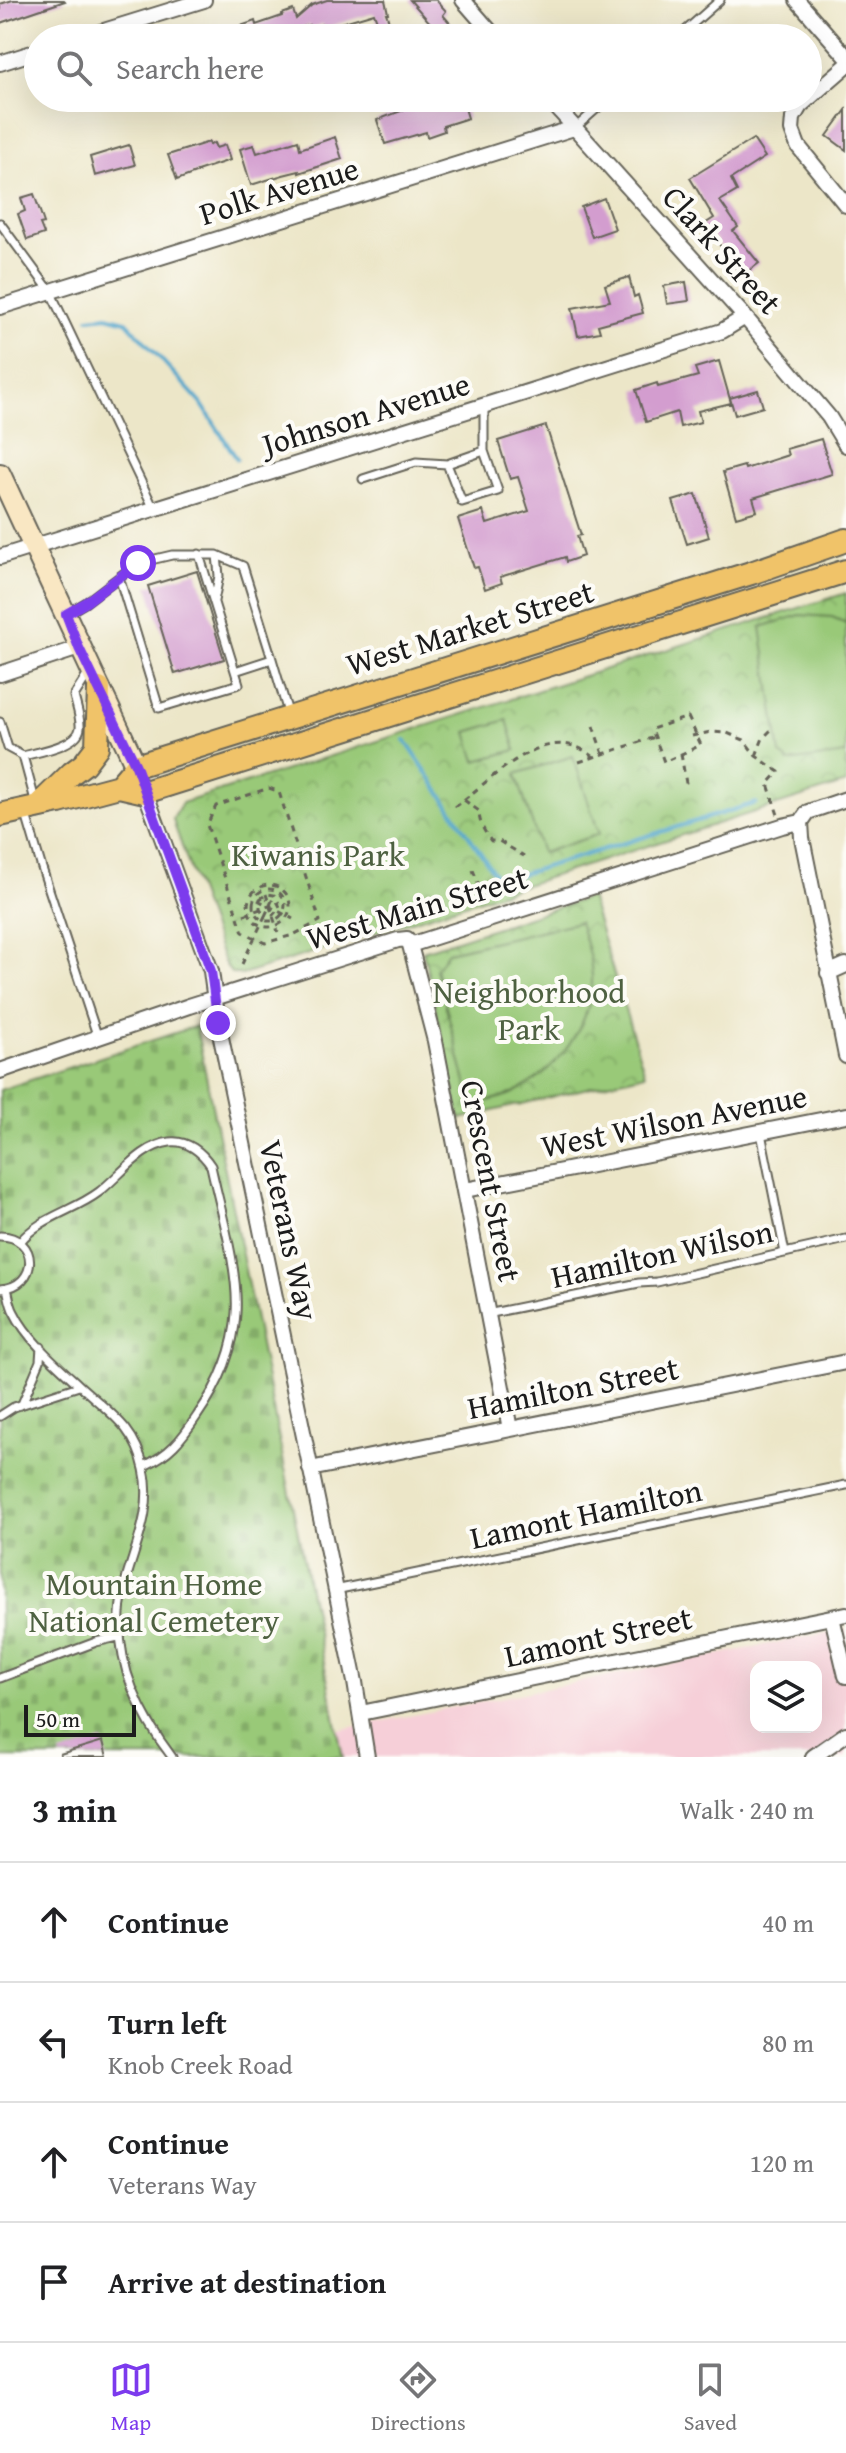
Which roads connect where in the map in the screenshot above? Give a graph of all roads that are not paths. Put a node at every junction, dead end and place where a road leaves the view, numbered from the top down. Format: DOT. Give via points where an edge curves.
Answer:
graph roads {
  1 [pos="204,0"];
  2 [pos="463,0"];
  3 [pos="720,0"];
  4 [pos="797,0"];
  5 [pos="126,24"];
  6 [pos="484,24"];
  7 [pos="693,24"];
  8 [pos="818,24"];
  9 [pos="822,29"];
  10 [pos="24,55"];
  11 [pos="846,56"];
  12 [pos="0,63"];
  13 [pos="846,66"];
  14 [pos="822,87"];
  15 [pos="560,112"];
  16 [pos="593,112"];
  17 [pos="796,112"];
  18 [pos="574,128"];
  19 [pos="846,205"];
  20 [pos="0,223"];
  21 [pos="50,291"];
  22 [pos="0,307"];
  23 [pos="745,317"];
  24 [pos="484,406"];
  25 [pos="846,445"];
  26 [pos="484,451"];
  27 [pos="447,464"];
  28 [pos="0,474"];
  29 [pos="363,479"];
  30 [pos="154,509"];
  31 [pos="846,540"];
  32 [pos="33,547"];
  33 [pos="199,554"];
  34 [pos="217,555"];
  35 [pos="0,557"];
  36 [pos="846,571"];
  37 [pos="119,577"];
  38 [pos="214,603"];
  39 [pos="66,614"];
  40 [pos="79,648"];
  41 [pos="272,659"];
  42 [pos="235,671"];
  43 [pos="0,674"];
  44 [pos="94,680"];
  45 [pos="290,718"];
  46 [pos="0,722"];
  47 [pos="23,756"];
  48 [pos="136,766"];
  49 [pos="119,786"];
  50 [pos="145,792"];
  51 [pos="846,799"];
  52 [pos="31,809"];
  53 [pos="0,815"];
  54 [pos="801,822"];
  55 [pos="410,945"];
  56 [pos="846,965"];
  57 [pos="828,973"];
  58 [pos="216,997"];
  59 [pos="98,1038"];
  60 [pos="846,1056"];
  61 [pos="0,1071"];
  62 [pos="846,1115"];
  63 [pos="761,1133"];
  64 [pos="465,1190"];
  65 [pos="0,1236"];
  66 [pos="846,1239"];
  67 [pos="20,1242"];
  68 [pos="785,1253"];
  69 [pos="3,1288"];
  70 [pos="487,1314"];
  71 [pos="41,1347"];
  72 [pos="846,1362"];
  73 [pos="79,1386"];
  74 [pos="22,1404"];
  75 [pos="0,1416"];
  76 [pos="510,1429"];
  77 [pos="144,1466"];
  78 [pos="310,1469"];
  79 [pos="846,1485"];
  80 [pos="335,1590"];
  81 [pos="839,1616"];
  82 [pos="118,1637"];
  83 [pos="846,1676"];
  84 [pos="0,1678"];
  85 [pos="361,1713"];
  86 [pos="846,1734"];
  87 [pos="172,1757"];
  88 [pos="367,1757"];
  89 [pos="813,1757"];
  1 -- 5 [label="street"];
  2 -- 6 [label="street"];
  3 -- 7 [label="lane"];
  4 -- 8 [label="street"];
  9 -- 11 [label="street"];
  10 -- 12 [label="street"];
  13 -- 14 [label="street"];
  15 -- 18 [label="street, Clark Street"];
  16 -- 18 [label="lane"];
  17 -- 19 [label="street" via="792,130 798,146"];
  18 -- 21 [label="street, Polk Avenue"];
  18 -- 23 [label="street, Clark Street"];
  20 -- 21 [label="lane"];
  21 -- 22 [label="street, Polk Avenue"];
  21 -- 30 [label="lane"];
  23 -- 24 [label="street, Johnson Avenue" via="722,331"];
  23 -- 25 [label="street, Clark Street"];
  24 -- 26 [label="lane"];
  24 -- 30 [label="street, Johnson Avenue"];
  26 -- 27 [label="lane"];
  26 -- 27 [label="lane" via="498,491 462,502"];
  27 -- 29 [label="lane" via="416,462"];
  28 -- 32 [label="main road"];
  30 -- 32 [label="street, Johnson Avenue"];
  31 -- 45 [label="main road, West Market Street"];
  32 -- 35 [label="street, Johnson Avenue"];
  32 -- 39 [label="main road"];
  33 -- 34 [label="lane"];
  33 -- 37 [label="lane" via="138,563"];
  33 -- 38 [label="lane"];
  34 -- 38 [label="lane"];
  34 -- 41 [label="lane" via="243,566"];
  36 -- 50 [label="main road, West Market Street"];
  37 -- 39 [label="lane"];
  37 -- 42 [label="lane" via="159,708 239,684"];
  38 -- 42 [label="lane"];
  39 -- 40 [label="main road"];
  40 -- 43 [label="street"];
  40 -- 44 [label="main road"];
  41 -- 42 [label="lane"];
  41 -- 45 [label="lane"];
  44 -- 47 [label="lane" via="74,696 79,733 65,744"];
  44 -- 48 [label="main road"];
  44 -- 52 [label="main road" via="97,747"];
  45 -- 48 [label="main road, West Market Street"];
  46 -- 47 [label="lane" via="8,748"];
  47 -- 52 [label="lane"];
  48 -- 49 [label="main road"];
  48 -- 50 [label="street, Veterans Way"];
  49 -- 50 [label="main road"];
  49 -- 52 [label="main road"];
  50 -- 58 [label="street, Veterans Way"];
  51 -- 54 [label="street, West Main Street" via="808,812"];
  52 -- 53 [label="main road"];
  52 -- 59 [label="lane" via="41,865"];
  54 -- 55 [label="street, West Main Street"];
  54 -- 57 [label="street"];
  55 -- 58 [label="street, West Main Street" via="407,939 398,940"];
  55 -- 64 [label="street, Crescent Street"];
  56 -- 57 [label="street"];
  57 -- 60 [label="street"];
  58 -- 59 [label="street, West Main Street"];
  58 -- 78 [label="street, Veterans Way"];
  59 -- 61 [label="street, West Main Street"];
  62 -- 63 [label="street, West Wilson Avenue"];
  63 -- 64 [label="street, West Wilson Avenue"];
  63 -- 68 [label="lane"];
  64 -- 70 [label="street, Crescent Street"];
  65 -- 67 [label="lane"];
  66 -- 68 [label="lane, Hamilton Wilson"];
  67 -- 69 [label="lane" via="29,1255 28,1272 17,1285"];
  67 -- 77 [label="lane" via="31,1228 98,1193 159,1144 183,1143 211,1166 235,1289 232,1343 192,1423 165,1456"];
  68 -- 70 [label="lane, Hamilton Wilson"];
  69 -- 71 [label="lane" via="12,1310"];
  70 -- 76 [label="street, Crescent Street"];
  71 -- 73 [label="lane"];
  71 -- 74 [label="lane"];
  72 -- 76 [label="street, Hamilton Street"];
  73 -- 74 [label="lane"];
  73 -- 77 [label="lane" via="125,1425"];
  74 -- 75 [label="lane"];
  76 -- 78 [label="street, Hamilton Street"];
  77 -- 82 [label="lane" via="145,1516 124,1588"];
  78 -- 80 [label="street, Veterans Way"];
  79 -- 80 [label="lane, Lamont Hamilton"];
  80 -- 85 [label="street, Veterans Way"];
  81 -- 83 [label="street"];
  81 -- 85 [label="street, Lamont Street"];
  82 -- 84 [label="lane"];
  82 -- 87 [label="lane" via="130,1685"];
  85 -- 88 [label="street, Veterans Way"];
  86 -- 89 [label="street"];
}
